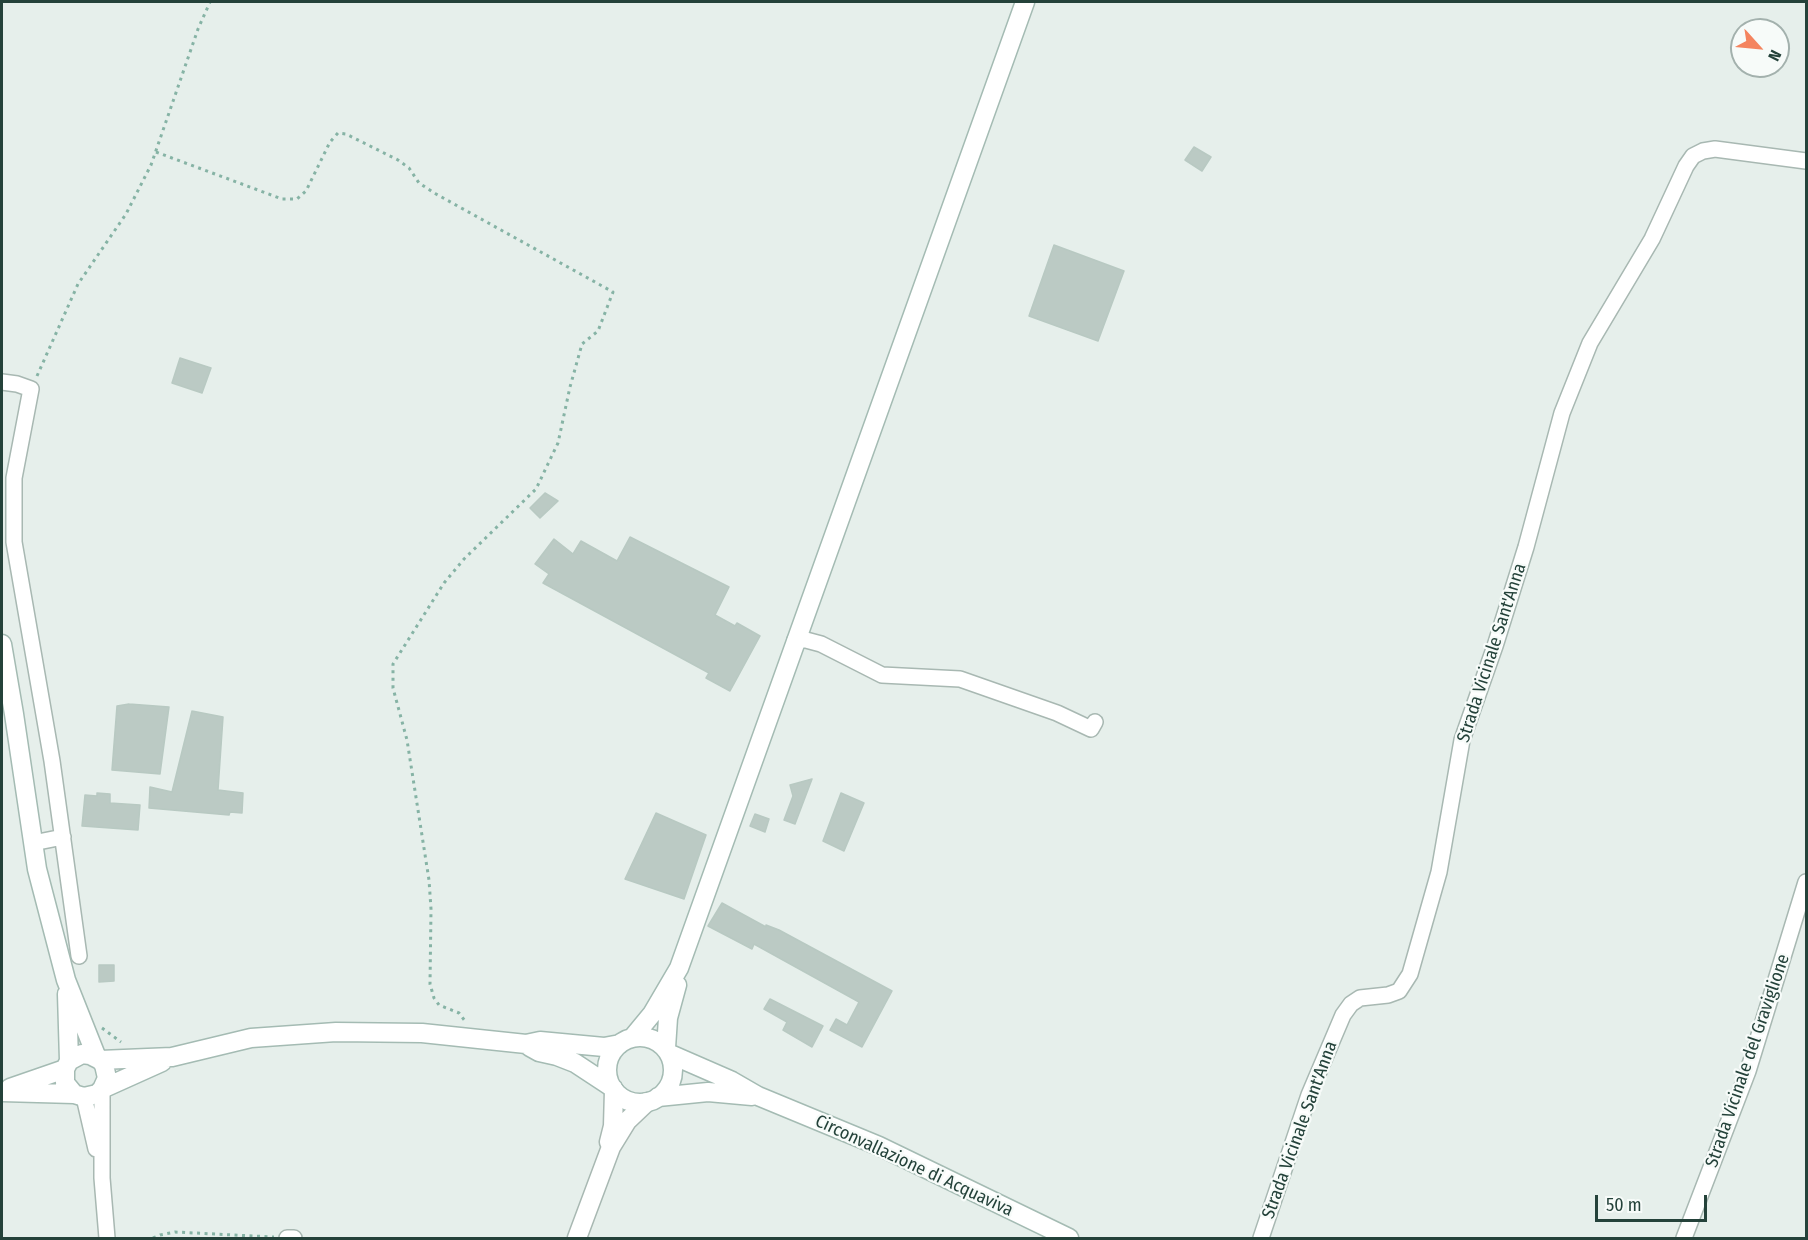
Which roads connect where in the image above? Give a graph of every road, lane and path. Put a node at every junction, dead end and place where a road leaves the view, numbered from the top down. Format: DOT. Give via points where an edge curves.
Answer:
graph roads {
  1 [pos="210,2"];
  2 [pos="1025,2"];
  3 [pos="156,152"];
  4 [pos="1806,161"];
  5 [pos="2,382"];
  6 [pos="31,388"];
  7 [pos="795,640"];
  8 [pos="2,644"];
  9 [pos="1095,722"];
  10 [pos="63,837"];
  11 [pos="33,843"];
  12 [pos="1806,882"];
  13 [pos="79,956"];
  14 [pos="679,968"];
  15 [pos="66,980"];
  16 [pos="465,1037"];
  17 [pos="626,1040"];
  18 [pos="526,1044"];
  19 [pos="668,1051"];
  20 [pos="172,1057"];
  21 [pos="98,1059"];
  22 [pos="67,1065"];
  23 [pos="102,1089"];
  24 [pos="614,1089"];
  25 [pos="2,1092"];
  26 [pos="79,1096"];
  27 [pos="758,1096"];
  28 [pos="653,1100"];
  29 [pos="601,1173"];
  30 [pos="102,1178"];
  31 [pos="287,1238"];
  32 [pos="107,1239"];
  33 [pos="153,1239"];
  34 [pos="294,1239"];
  35 [pos="578,1239"];
  36 [pos="1069,1239"];
  37 [pos="1261,1239"];
  38 [pos="1684,1239"];
  1 -- 3 [label="path"];
  2 -- 7 [label="main road"];
  3 -- 6 [label="path" via="126,214 78,284"];
  3 -- 16 [label="path" via="282,199 297,199 306,191 330,142 338,133 346,134 410,168 419,183 613,292 598,331 582,344 558,443 536,489 464,559 393,664 393,688 406,740 429,880 430,984 440,1005 465,1020"];
  4 -- 37 [label="street, Strada Vicinale Sant'Anna" via="1715,149 1693,156 1652,239 1590,343 1562,413 1526,547 1462,740 1439,872 1410,974 1399,991 1360,998 1343,1015 1309,1095"];
  5 -- 6 [label="street"];
  6 -- 10 [label="street" via="14,478 14,542"];
  7 -- 9 [label="street" via="821,644 882,675 960,679 1091,729"];
  7 -- 14 [label="main road"];
  8 -- 11 [label="main road"];
  10 -- 11 [label="street"];
  10 -- 13 [label="street"];
  11 -- 15 [label="main road"];
  12 -- 38 [label="street, Strada Vicinale del Graviglione" via="1748,1071"];
  14 -- 17 [label="main road" via="652,1014"];
  14 -- 19 [label="main road" via="668,1018"];
  15 -- 21 [label="main road"];
  15 -- 22 [label="main road"];
  16 -- 18 [label="main road"];
  16 -- 20 [label="main road" via="336,1032 251,1038"];
  17 -- 18 [label="main road" via="592,1046 540,1041"];
  17 -- 19 [label="main road" via="651,1038"];
  17 -- 24 [label="main road" via="614,1050 608,1065"];
  18 -- 24 [label="main road" via="538,1052 575,1063"];
  19 -- 27 [label="main road"];
  19 -- 28 [label="main road" via="674,1073 666,1091"];
  20 -- 21 [label="main road"];
  20 -- 23 [label="main road"];
  21 -- 22 [label="main road" via="82,1054"];
  21 -- 23 [label="main road" via="107,1078"];
  22 -- 25 [label="main road"];
  22 -- 26 [label="main road" via="65,1083"];
  23 -- 26 [label="main road" via="91,1097"];
  23 -- 30 [label="street"];
  24 -- 28 [label="main road" via="629,1101"];
  24 -- 29 [label="main road" via="612,1126"];
  25 -- 26 [label="main road"];
  26 -- 30 [label="street"];
  27 -- 28 [label="main road" via="691,1092"];
  27 -- 36 [label="main road, Circonvallazione di Acquaviva" via="879,1146"];
  28 -- 29 [label="main road" via="627,1121"];
  29 -- 35 [label="main road"];
  30 -- 32 [label="street"];
  31 -- 33 [label="path" via="175,1232"];
  31 -- 34 [label="street"];
}
